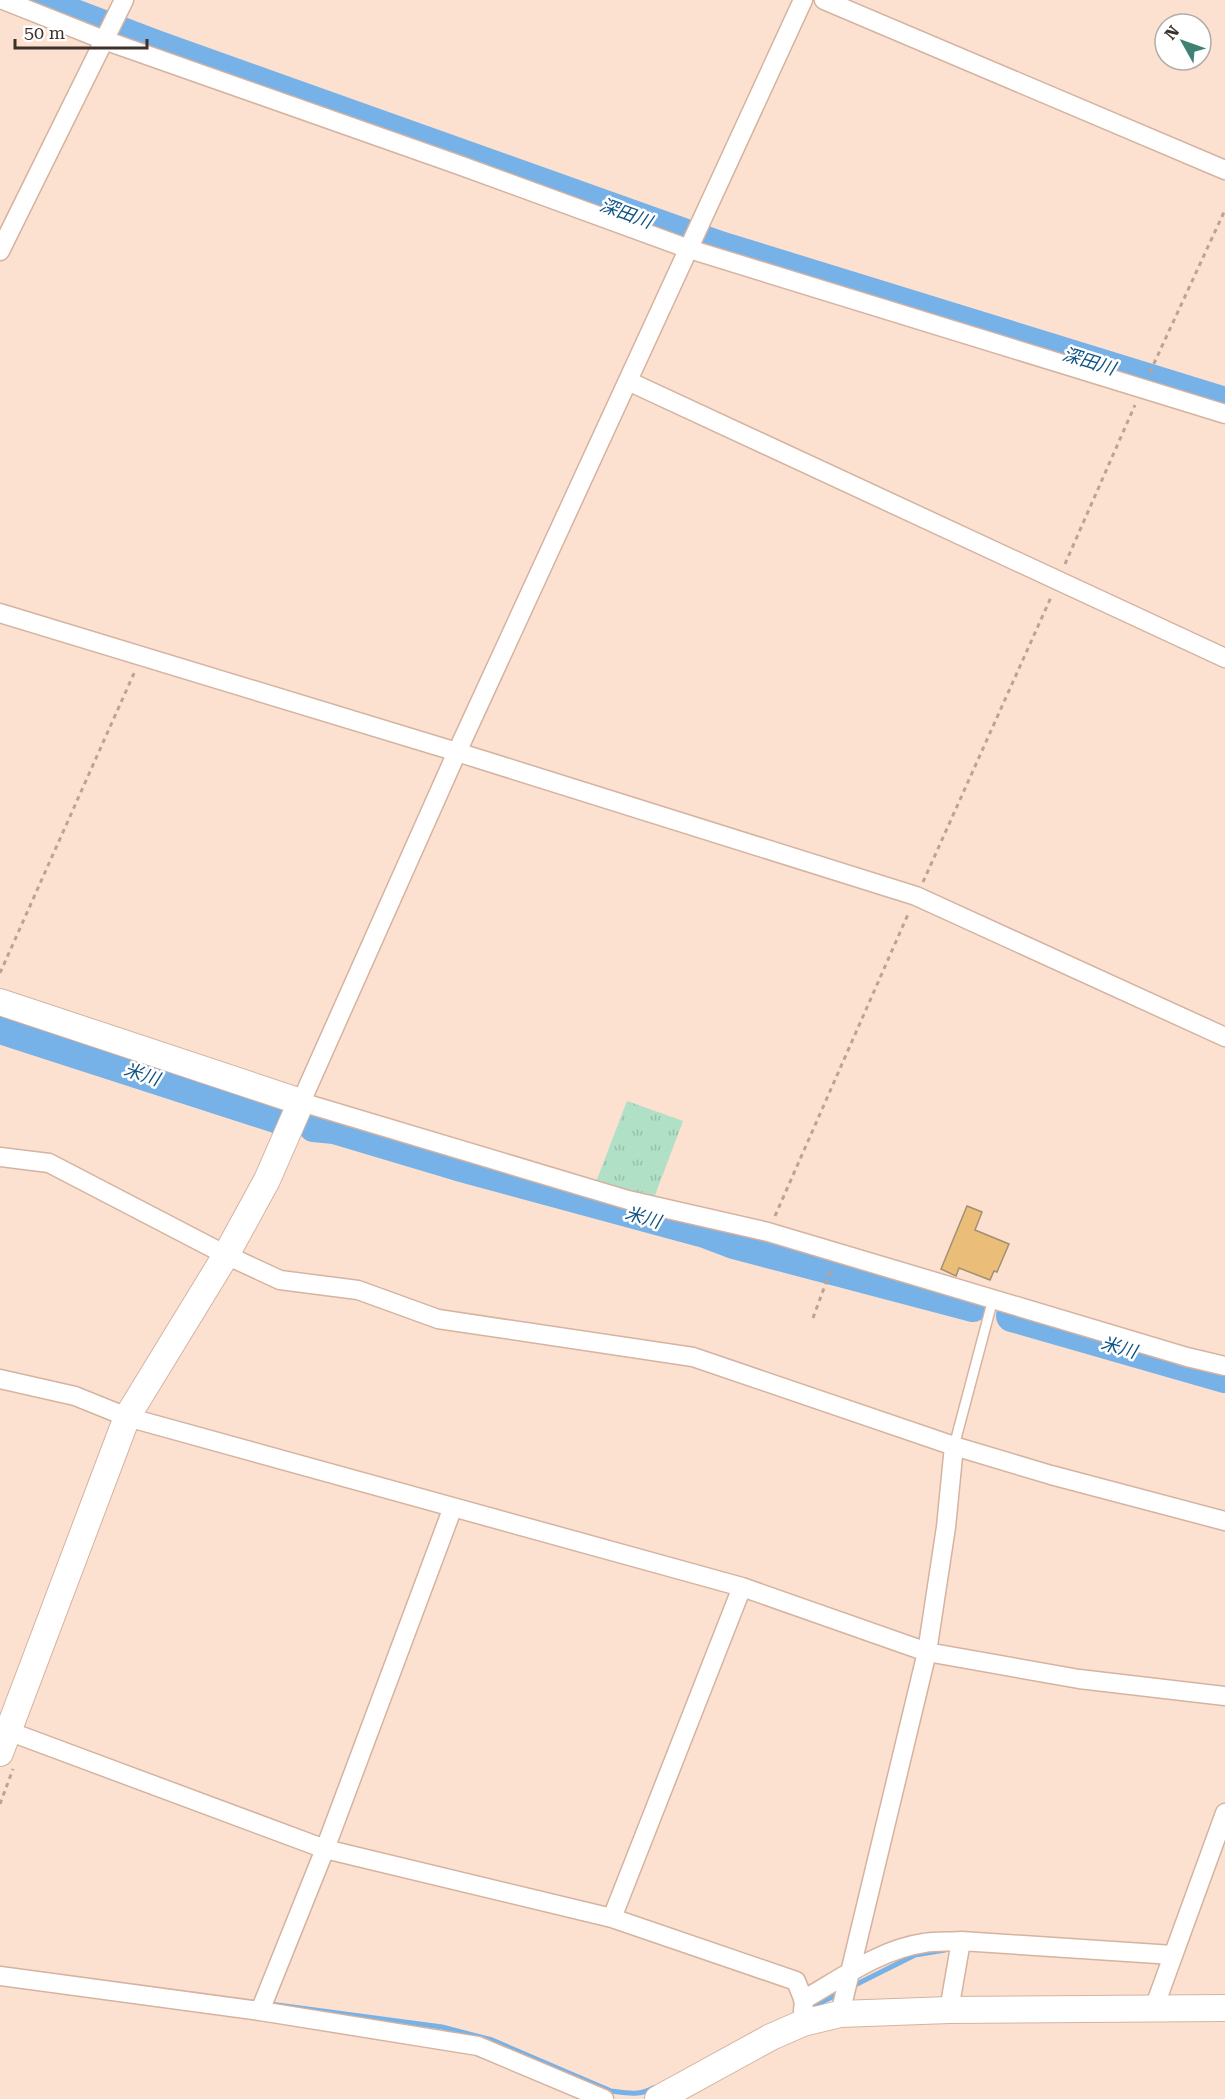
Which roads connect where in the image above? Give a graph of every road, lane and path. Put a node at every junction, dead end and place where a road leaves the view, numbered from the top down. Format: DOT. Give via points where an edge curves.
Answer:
graph roads {
  1 [pos="3,0"];
  2 [pos="124,0"];
  3 [pos="803,0"];
  4 [pos="824,0"];
  5 [pos="104,40"];
  6 [pos="1225,171"];
  7 [pos="1225,210"];
  8 [pos="689,249"];
  9 [pos="0,251"];
  10 [pos="628,381"];
  11 [pos="1143,388"];
  12 [pos="1225,414"];
  13 [pos="1058,581"];
  14 [pos="0,613"];
  15 [pos="142,656"];
  16 [pos="1225,658"];
  17 [pos="457,752"];
  18 [pos="916,896"];
  19 [pos="0,973"];
  20 [pos="0,1002"];
  21 [pos="1225,1037"];
  22 [pos="301,1102"];
  23 [pos="0,1157"];
  24 [pos="768,1232"];
  25 [pos="226,1255"];
  26 [pos="830,1272"];
  27 [pos="993,1299"];
  28 [pos="813,1318"];
  29 [pos="1225,1366"];
  30 [pos="0,1379"];
  31 [pos="127,1418"];
  32 [pos="954,1446"];
  33 [pos="453,1508"];
  34 [pos="1225,1521"];
  35 [pos="742,1587"];
  36 [pos="927,1652"];
  37 [pos="1225,1696"];
  38 [pos="11,1741"];
  39 [pos="0,1804"];
  40 [pos="1225,1813"];
  41 [pos="325,1849"];
  42 [pos="612,1918"];
  43 [pos="961,1941"];
  44 [pos="1173,1955"];
  45 [pos="850,1971"];
  46 [pos="0,1976"];
  47 [pos="1154,2008"];
  48 [pos="1225,2008"];
  49 [pos="949,2010"];
  50 [pos="260,2011"];
  51 [pos="803,2012"];
  52 [pos="840,2014"];
  53 [pos="604,2099"];
  54 [pos="658,2099"];
  1 -- 5 [label="street"];
  2 -- 5 [label="street"];
  3 -- 8 [label="street"];
  4 -- 6 [label="street"];
  5 -- 8 [label="street"];
  5 -- 9 [label="street"];
  7 -- 11 [label="path"];
  8 -- 10 [label="street"];
  8 -- 11 [label="street"];
  10 -- 13 [label="street"];
  10 -- 17 [label="street"];
  11 -- 12 [label="street"];
  11 -- 13 [label="path"];
  13 -- 16 [label="street"];
  13 -- 18 [label="path"];
  14 -- 15 [label="street"];
  15 -- 17 [label="street"];
  15 -- 19 [label="path"];
  17 -- 18 [label="street"];
  17 -- 22 [label="street"];
  18 -- 21 [label="street"];
  18 -- 24 [label="path"];
  20 -- 22 [label="street"];
  22 -- 24 [label="street" via="628,1200"];
  22 -- 25 [label="street" via="267,1180"];
  23 -- 25 [label="street" via="48,1163"];
  24 -- 27 [label="street"];
  25 -- 31 [label="street"];
  25 -- 32 [label="street" via="280,1280 358,1290 438,1319 693,1357"];
  26 -- 28 [label="path"];
  27 -- 29 [label="street"];
  27 -- 32 [label="lane"];
  30 -- 31 [label="street" via="75,1396"];
  31 -- 33 [label="street"];
  31 -- 38 [label="street"];
  32 -- 34 [label="street"];
  32 -- 36 [label="street"];
  33 -- 35 [label="street"];
  33 -- 41 [label="street"];
  35 -- 36 [label="street"];
  35 -- 42 [label="street"];
  36 -- 37 [label="street" via="1079,1679"];
  36 -- 45 [label="street"];
  38 -- 39 [label="path"];
  38 -- 41 [label="street"];
  40 -- 44 [label="street"];
  41 -- 42 [label="street"];
  41 -- 50 [label="street"];
  42 -- 51 [label="street" via="796,1981"];
  43 -- 44 [label="street"];
  43 -- 45 [label="street" via="923,1943"];
  43 -- 49 [label="street"];
  44 -- 47 [label="street"];
  45 -- 51 [label="street"];
  45 -- 52 [label="street"];
  46 -- 50 [label="street"];
  47 -- 48 [label="street"];
  47 -- 49 [label="street"];
  49 -- 52 [label="street"];
  50 -- 53 [label="street" via="478,2046"];
  51 -- 52 [label="street"];
  51 -- 54 [label="street" via="771,2037"];
}
